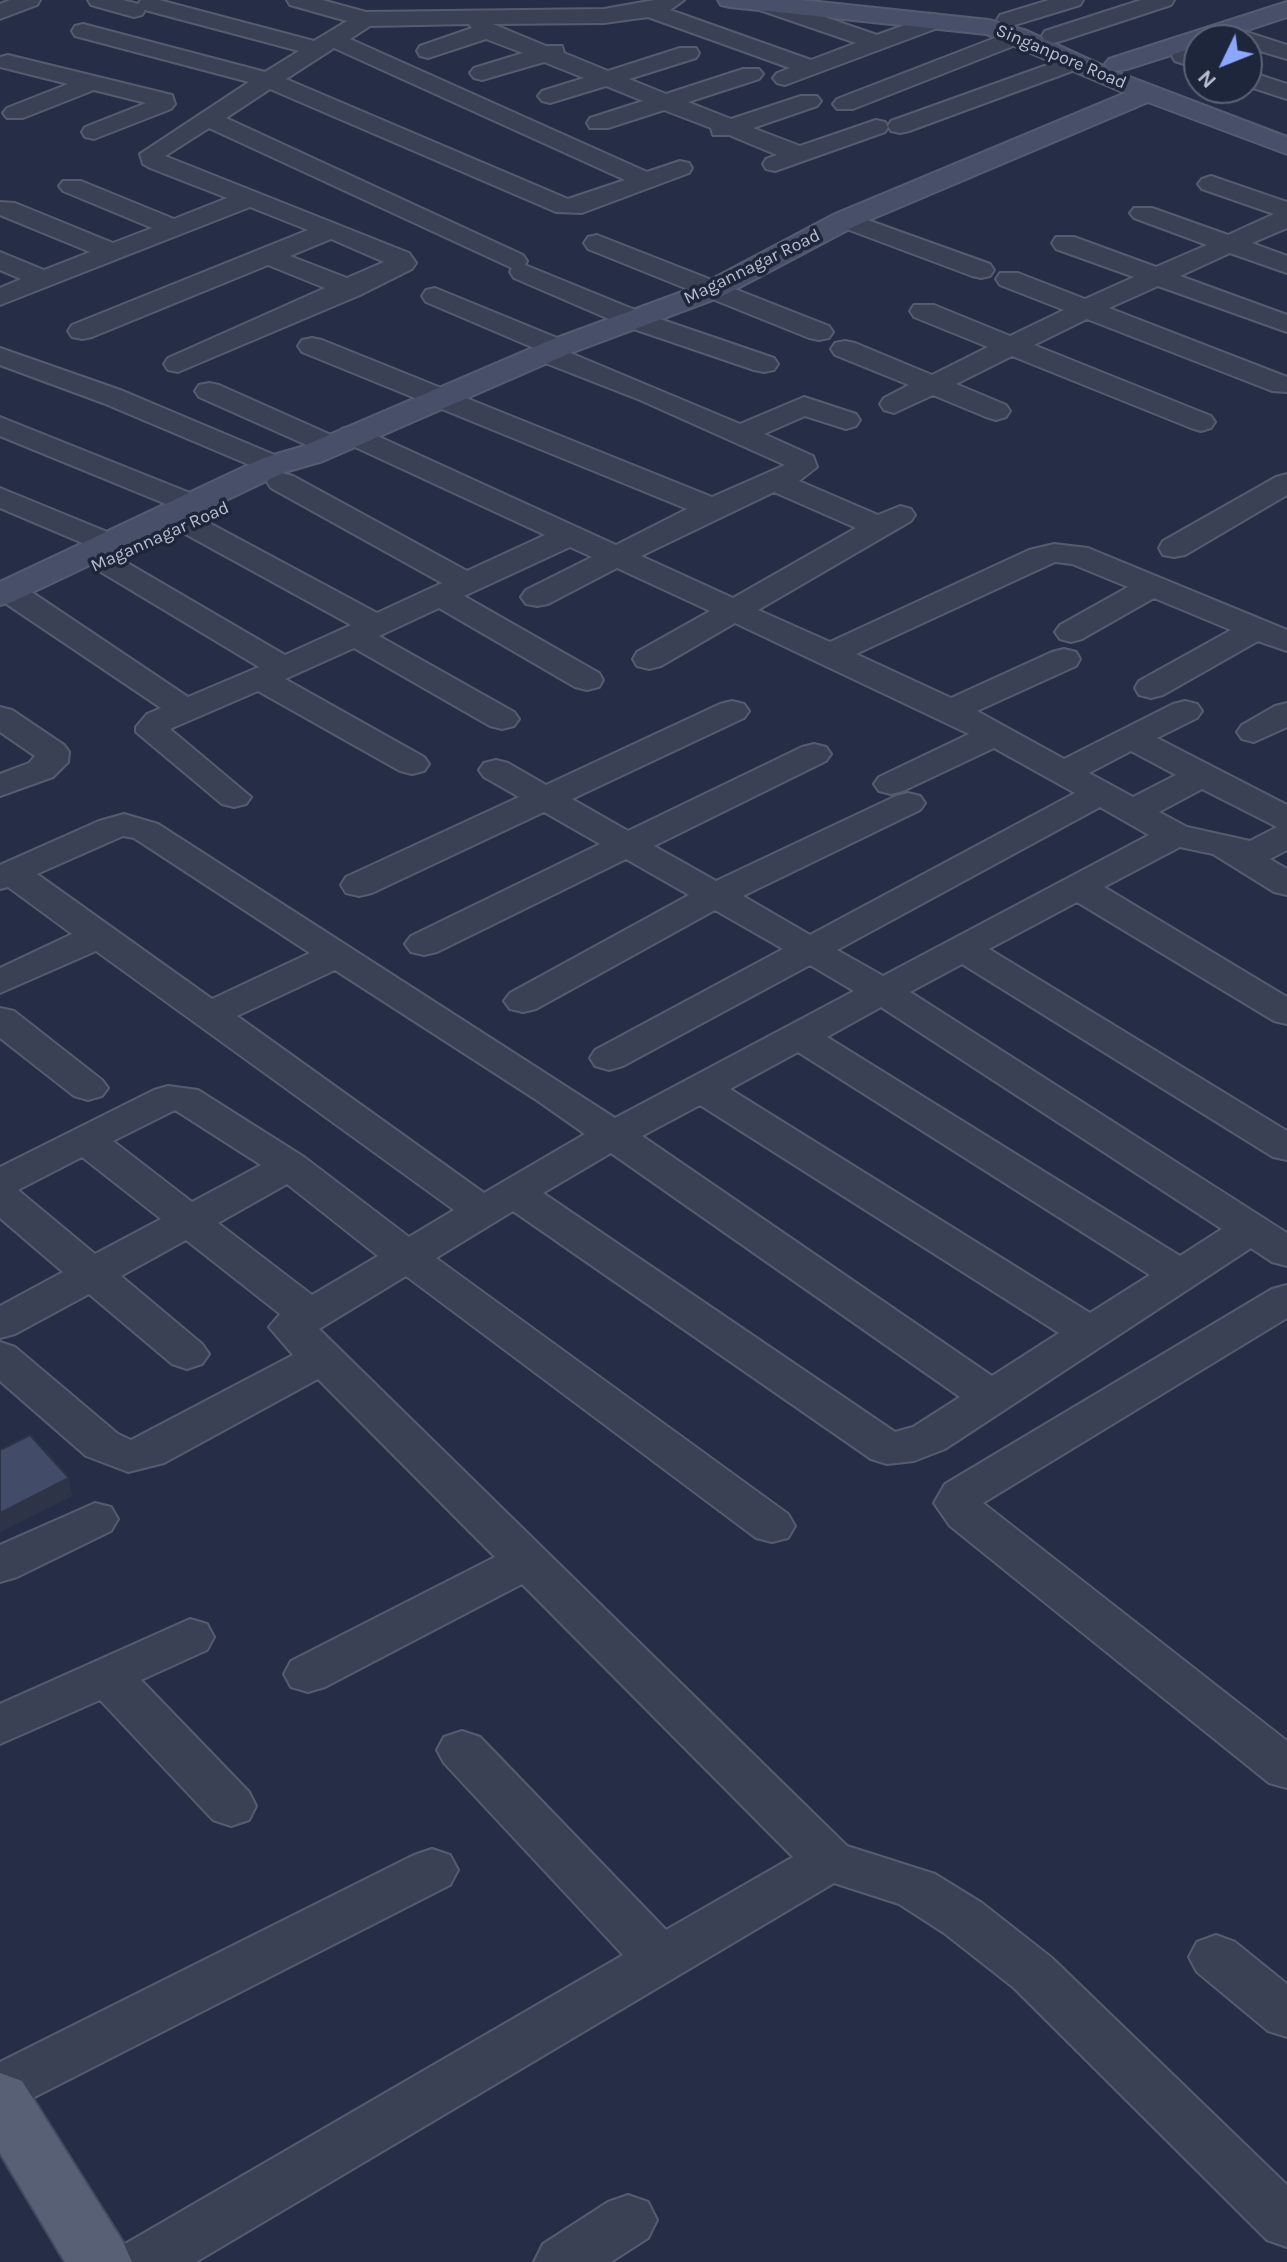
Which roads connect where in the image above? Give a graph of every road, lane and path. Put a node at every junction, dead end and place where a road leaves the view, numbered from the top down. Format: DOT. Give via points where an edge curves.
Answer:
graph roads {
  1 [pos="29,0"];
  2 [pos="99,0"];
  3 [pos="447,0"];
  4 [pos="730,0"];
  5 [pos="834,0"];
  6 [pos="1163,0"];
  7 [pos="1065,1"];
  8 [pos="315,2"];
  9 [pos="765,4"];
  10 [pos="147,5"];
  11 [pos="662,5"];
  12 [pos="1287,9"];
  13 [pos="0,12"];
  14 [pos="402,18"];
  15 [pos="1287,18"];
  16 [pos="365,19"];
  17 [pos="935,21"];
  18 [pos="482,24"];
  19 [pos="1263,27"];
  20 [pos="1013,28"];
  21 [pos="619,30"];
  22 [pos="83,31"];
  23 [pos="1053,36"];
  24 [pos="877,43"];
  25 [pos="324,44"];
  26 [pos="1263,46"];
  27 [pos="428,51"];
  28 [pos="1287,52"];
  29 [pos="688,53"];
  30 [pos="544,54"];
  31 [pos="1183,60"];
  32 [pos="1075,62"];
  33 [pos="4,63"];
  34 [pos="811,68"];
  35 [pos="482,73"];
  36 [pos="751,74"];
  37 [pos="1134,77"];
  38 [pos="606,78"];
  39 [pos="268,80"];
  40 [pos="779,81"];
  41 [pos="91,83"];
  42 [pos="1263,84"];
  43 [pos="1287,92"];
  44 [pos="550,96"];
  45 [pos="809,101"];
  46 [pos="665,102"];
  47 [pos="845,104"];
  48 [pos="15,113"];
  49 [pos="207,118"];
  50 [pos="599,123"];
  51 [pos="730,127"];
  52 [pos="94,132"];
  53 [pos="1287,133"];
  54 [pos="1287,146"];
  55 [pos="271,148"];
  56 [pos="800,155"];
  57 [pos="761,169"];
  58 [pos="188,175"];
  59 [pos="335,178"];
  60 [pos="647,181"];
  61 [pos="1211,184"];
  62 [pos="72,186"];
  63 [pos="291,193"];
  64 [pos="248,199"];
  65 [pos="6,208"];
  66 [pos="1287,210"];
  67 [pos="1143,213"];
  68 [pos="1287,218"];
  69 [pos="845,220"];
  70 [pos="174,228"];
  71 [pos="331,230"];
  72 [pos="597,243"];
  73 [pos="1065,243"];
  74 [pos="1230,244"];
  75 [pos="112,252"];
  76 [pos="268,256"];
  77 [pos="0,260"];
  78 [pos="1287,265"];
  79 [pos="981,270"];
  80 [pos="1158,277"];
  81 [pos="42,279"];
  82 [pos="1009,279"];
  83 [pos="351,289"];
  84 [pos="711,291"];
  85 [pos="435,296"];
  86 [pos="0,297"];
  87 [pos="1086,309"];
  88 [pos="924,311"];
  89 [pos="635,320"];
  90 [pos="1287,324"];
  91 [pos="82,331"];
  92 [pos="819,332"];
  93 [pos="312,346"];
  94 [pos="1013,347"];
  95 [pos="845,349"];
  96 [pos="551,350"];
  97 [pos="0,356"];
  98 [pos="178,364"];
  99 [pos="764,364"];
  100 [pos="934,385"];
  101 [pos="1282,385"];
  102 [pos="209,391"];
  103 [pos="436,398"];
  104 [pos="894,404"];
  105 [pos="996,411"];
  106 [pos="846,420"];
  107 [pos="1201,422"];
  108 [pos="0,426"];
  109 [pos="743,433"];
  110 [pos="331,445"];
  111 [pos="278,473"];
  112 [pos="774,481"];
  113 [pos="1287,483"];
  114 [pos="0,497"];
  115 [pos="1257,501"];
  116 [pos="712,508"];
  117 [pos="1287,513"];
  118 [pos="192,514"];
  119 [pos="570,535"];
  120 [pos="1174,548"];
  121 [pos="109,553"];
  122 [pos="618,558"];
  123 [pos="1152,586"];
  124 [pos="453,589"];
  125 [pos="6,596"];
  126 [pos="537,597"];
  127 [pos="734,611"];
  128 [pos="363,629"];
  129 [pos="1256,629"];
  130 [pos="1287,641"];
  131 [pos="831,654"];
  132 [pos="649,659"];
  133 [pos="271,673"];
  134 [pos="587,680"];
  135 [pos="1151,688"];
  136 [pos="186,710"];
  137 [pos="951,710"];
  138 [pos="732,711"];
  139 [pos="1185,711"];
  140 [pos="1287,713"];
  141 [pos="0,717"];
  142 [pos="502,719"];
  143 [pos="1254,732"];
  144 [pos="995,734"];
  145 [pos="1131,738"];
  146 [pos="814,754"];
  147 [pos="412,764"];
  148 [pos="496,770"];
  149 [pos="1064,772"];
  150 [pos="1202,775"];
  151 [pos="0,786"];
  152 [pos="1101,793"];
  153 [pos="234,797"];
  154 [pos="547,799"];
  155 [pos="1134,811"];
  156 [pos="1287,819"];
  157 [pos="1175,835"];
  158 [pos="1287,835"];
  159 [pos="1221,845"];
  160 [pos="629,846"];
  161 [pos="6,875"];
  162 [pos="1287,884"];
  163 [pos="359,885"];
  164 [pos="1078,887"];
  165 [pos="716,895"];
  166 [pos="99,935"];
  167 [pos="424,944"];
  168 [pos="811,949"];
  169 [pos="963,949"];
  170 [pos="338,954"];
  171 [pos="0,982"];
  172 [pos="882,991"];
  173 [pos="523,1001"];
  174 [pos="1287,1013"];
  175 [pos="211,1014"];
  176 [pos="0,1019"];
  177 [pos="799,1036"];
  178 [pos="609,1058"];
  179 [pos="88,1088"];
  180 [pos="701,1088"];
  181 [pos="611,1136"];
  182 [pos="85,1139"];
  183 [pos="1287,1148"];
  184 [pos="290,1166"];
  185 [pos="0,1183"];
  186 [pos="0,1196"];
  187 [pos="498,1202"];
  188 [pos="190,1219"];
  189 [pos="1251,1229"];
  190 [pos="1287,1252"];
  191 [pos="406,1256"];
  192 [pos="91,1273"];
  193 [pos="1181,1276"];
  194 [pos="1287,1299"];
  195 [pos="0,1324"];
  196 [pos="1092,1334"];
  197 [pos="316,1337"];
  198 [pos="187,1354"];
  199 [pos="0,1357"];
  200 [pos="993,1398"];
  201 [pos="95,1519"];
  202 [pos="772,1526"];
  203 [pos="527,1561"];
  204 [pos="0,1565"];
  205 [pos="190,1637"];
  206 [pos="308,1674"];
  207 [pos="107,1676"];
  208 [pos="0,1725"];
  209 [pos="462,1750"];
  210 [pos="1287,1769"];
  211 [pos="231,1806"];
  212 [pos="829,1861"];
  213 [pos="432,1870"];
  214 [pos="1216,1957"];
  215 [pos="661,1960"];
  216 [pos="1287,2015"];
  217 [pos="0,2088"];
  218 [pos="0,2099"];
  219 [pos="628,2220"];
  220 [pos="1287,2222"];
  221 [pos="100,2262"];
  222 [pos="145,2262"];
  223 [pos="563,2262"];
  1 -- 13 [label="street"];
  2 -- 10 [label="street"];
  3 -- 14 [label="street"];
  4 -- 9 [label="street, Singanpore Road"];
  5 -- 20 [label="street, Singanpore Road" via="952,10"];
  6 -- 23 [label="street"];
  7 -- 20 [label="street"];
  8 -- 16 [label="street"];
  9 -- 17 [label="street, Singanpore Road"];
  9 -- 24 [label="street"];
  10 -- 22 [label="street"];
  10 -- 25 [label="street"];
  11 -- 18 [label="street" via="604,16"];
  11 -- 34 [label="street"];
  12 -- 37 [label="street"];
  14 -- 16 [label="street"];
  14 -- 18 [label="street"];
  15 -- 19 [label="street"];
  16 -- 25 [label="street"];
  17 -- 20 [label="street, Singanpore Road"];
  17 -- 24 [label="street"];
  18 -- 27 [label="street"];
  18 -- 30 [label="street"];
  20 -- 23 [label="street, Singanpore Road"];
  20 -- 32 [label="street, Singanpore Road"];
  20 -- 47 [label="street"];
  21 -- 30 [label="street"];
  22 -- 33 [label="street"];
  22 -- 39 [label="street"];
  23 -- 37 [label="street, Singanpore Road"];
  24 -- 34 [label="street"];
  25 -- 39 [label="street"];
  25 -- 60 [label="street"];
  26 -- 28 [label="street"];
  29 -- 38 [label="street"];
  30 -- 35 [label="street"];
  30 -- 38 [label="street"];
  31 -- 37 [label="street"];
  32 -- 37 [label="street, Singanpore Road"];
  32 -- 56 [label="street"];
  33 -- 41 [label="street"];
  34 -- 40 [label="street"];
  36 -- 46 [label="street"];
  37 -- 53 [label="street, Singanpore Road"];
  37 -- 54 [label="street, Singanpore Road"];
  37 -- 69 [label="street, Magannagar Road"];
  38 -- 44 [label="street"];
  38 -- 46 [label="street"];
  39 -- 49 [label="street"];
  39 -- 60 [label="street" via="565,207"];
  41 -- 48 [label="street"];
  41 -- 52 [label="street" via="164,100"];
  42 -- 43 [label="street"];
  45 -- 51 [label="street"];
  46 -- 50 [label="street"];
  46 -- 51 [label="street"];
  49 -- 55 [label="street"];
  49 -- 58 [label="street" via="152,154 152,159"];
  51 -- 56 [label="street"];
  51 -- 60 [label="street" via="680,150"];
  55 -- 58 [label="street"];
  55 -- 59 [label="street"];
  56 -- 57 [label="street"];
  58 -- 64 [label="street"];
  59 -- 63 [label="street"];
  59 -- 89 [label="street"];
  61 -- 66 [label="street"];
  62 -- 70 [label="street"];
  64 -- 70 [label="street"];
  64 -- 71 [label="street"];
  65 -- 75 [label="street"];
  67 -- 74 [label="street"];
  68 -- 74 [label="street"];
  69 -- 79 [label="street"];
  69 -- 84 [label="street, Magannagar Road"];
  70 -- 75 [label="street"];
  71 -- 76 [label="street"];
  71 -- 83 [label="street" via="403,263"];
  72 -- 84 [label="street"];
  73 -- 80 [label="street"];
  74 -- 78 [label="street"];
  74 -- 80 [label="street"];
  75 -- 81 [label="street"];
  76 -- 83 [label="street"];
  76 -- 91 [label="street"];
  77 -- 81 [label="street"];
  80 -- 87 [label="street"];
  80 -- 90 [label="street"];
  81 -- 86 [label="street"];
  82 -- 87 [label="street"];
  83 -- 98 [label="street"];
  84 -- 89 [label="street, Magannagar Road"];
  84 -- 92 [label="street"];
  85 -- 96 [label="street"];
  87 -- 94 [label="street"];
  87 -- 101 [label="street"];
  88 -- 94 [label="street"];
  89 -- 96 [label="street, Magannagar Road"];
  89 -- 99 [label="street"];
  93 -- 103 [label="street"];
  94 -- 100 [label="street"];
  94 -- 107 [label="street"];
  95 -- 100 [label="street"];
  96 -- 103 [label="street, Magannagar Road"];
  96 -- 109 [label="street"];
  97 -- 111 [label="street" via="113,397"];
  100 -- 104 [label="street"];
  100 -- 105 [label="street"];
  102 -- 110 [label="street"];
  103 -- 110 [label="street, Magannagar Road"];
  103 -- 116 [label="street"];
  106 -- 109 [label="street" via="804,406"];
  108 -- 118 [label="street"];
  109 -- 112 [label="street" via="803,462"];
  110 -- 111 [label="street, Magannagar Road" via="299,471"];
  110 -- 119 [label="street"];
  111 -- 118 [label="street, Magannagar Road"];
  111 -- 124 [label="street"];
  112 -- 116 [label="street"];
  112 -- 127 [label="street" via="890,521"];
  113 -- 115 [label="street"];
  114 -- 121 [label="street"];
  115 -- 117 [label="street"];
  115 -- 120 [label="street"];
  116 -- 122 [label="street"];
  118 -- 121 [label="street, Magannagar Road"];
  118 -- 128 [label="street"];
  119 -- 122 [label="street"];
  119 -- 124 [label="street"];
  121 -- 125 [label="street, Magannagar Road"];
  121 -- 133 [label="street"];
  122 -- 126 [label="street"];
  122 -- 127 [label="street"];
  123 -- 129 [label="street"];
  123 -- 131 [label="street" via="1077,555 1054,553"];
  123 -- 137 [label="street" via="1068,645"];
  124 -- 128 [label="street"];
  124 -- 134 [label="street"];
  125 -- 136 [label="street"];
  127 -- 131 [label="street"];
  127 -- 132 [label="street"];
  128 -- 133 [label="street"];
  128 -- 142 [label="street"];
  129 -- 130 [label="street"];
  129 -- 135 [label="street"];
  131 -- 137 [label="street"];
  133 -- 136 [label="street"];
  133 -- 147 [label="street"];
  136 -- 153 [label="street" via="159,721 153,732"];
  137 -- 144 [label="street"];
  138 -- 154 [label="street"];
  139 -- 145 [label="street"];
  140 -- 143 [label="street"];
  141 -- 151 [label="street" via="52,752 51,762 41,770"];
  144 -- 149 [label="street"];
  144 -- 165 [label="street" via="900,794"];
  145 -- 149 [label="street"];
  145 -- 150 [label="street"];
  146 -- 160 [label="street"];
  148 -- 154 [label="street"];
  149 -- 152 [label="street"];
  150 -- 155 [label="street"];
  150 -- 156 [label="street"];
  152 -- 155 [label="street"];
  152 -- 168 [label="street"];
  154 -- 160 [label="street"];
  154 -- 163 [label="street"];
  155 -- 157 [label="street"];
  157 -- 159 [label="street"];
  157 -- 164 [label="street"];
  158 -- 159 [label="street" via="1255,853"];
  159 -- 162 [label="street"];
  160 -- 165 [label="street"];
  160 -- 167 [label="street"];
  161 -- 166 [label="street"];
  161 -- 170 [label="street" via="111,828 134,827"];
  164 -- 169 [label="street"];
  164 -- 174 [label="street"];
  165 -- 168 [label="street"];
  165 -- 173 [label="street"];
  166 -- 171 [label="street"];
  166 -- 175 [label="street"];
  168 -- 172 [label="street"];
  168 -- 178 [label="street"];
  169 -- 172 [label="street"];
  169 -- 183 [label="street"];
  170 -- 175 [label="street"];
  170 -- 181 [label="street"];
  172 -- 177 [label="street"];
  172 -- 189 [label="street"];
  175 -- 187 [label="street"];
  176 -- 179 [label="street"];
  177 -- 180 [label="street"];
  177 -- 193 [label="street"];
  180 -- 181 [label="street"];
  180 -- 196 [label="street"];
  181 -- 187 [label="street"];
  181 -- 200 [label="street"];
  182 -- 184 [label="street" via="168,1098 184,1098"];
  182 -- 185 [label="street"];
  182 -- 188 [label="street"];
  184 -- 188 [label="street"];
  184 -- 191 [label="street"];
  186 -- 192 [label="street"];
  187 -- 191 [label="street"];
  187 -- 200 [label="street" via="887,1448 929,1438"];
  188 -- 192 [label="street"];
  188 -- 197 [label="street"];
  189 -- 190 [label="street"];
  189 -- 193 [label="street"];
  191 -- 197 [label="street"];
  191 -- 202 [label="street"];
  192 -- 195 [label="street"];
  192 -- 198 [label="street"];
  193 -- 196 [label="street"];
  194 -- 210 [label="street" via="961,1495 957,1503"];
  196 -- 200 [label="street"];
  197 -- 199 [label="street" via="148,1452 128,1456 102,1445"];
  197 -- 203 [label="street"];
  201 -- 204 [label="street"];
  203 -- 206 [label="street"];
  203 -- 212 [label="street"];
  205 -- 207 [label="street"];
  207 -- 208 [label="street"];
  207 -- 211 [label="street"];
  209 -- 215 [label="street"];
  212 -- 215 [label="street"];
  212 -- 220 [label="street" via="917,1889 1033,1973"];
  213 -- 217 [label="street"];
  214 -- 216 [label="street"];
  215 -- 222 [label="street"];
  218 -- 221 [label="main road"];
  219 -- 223 [label="street"];
}
